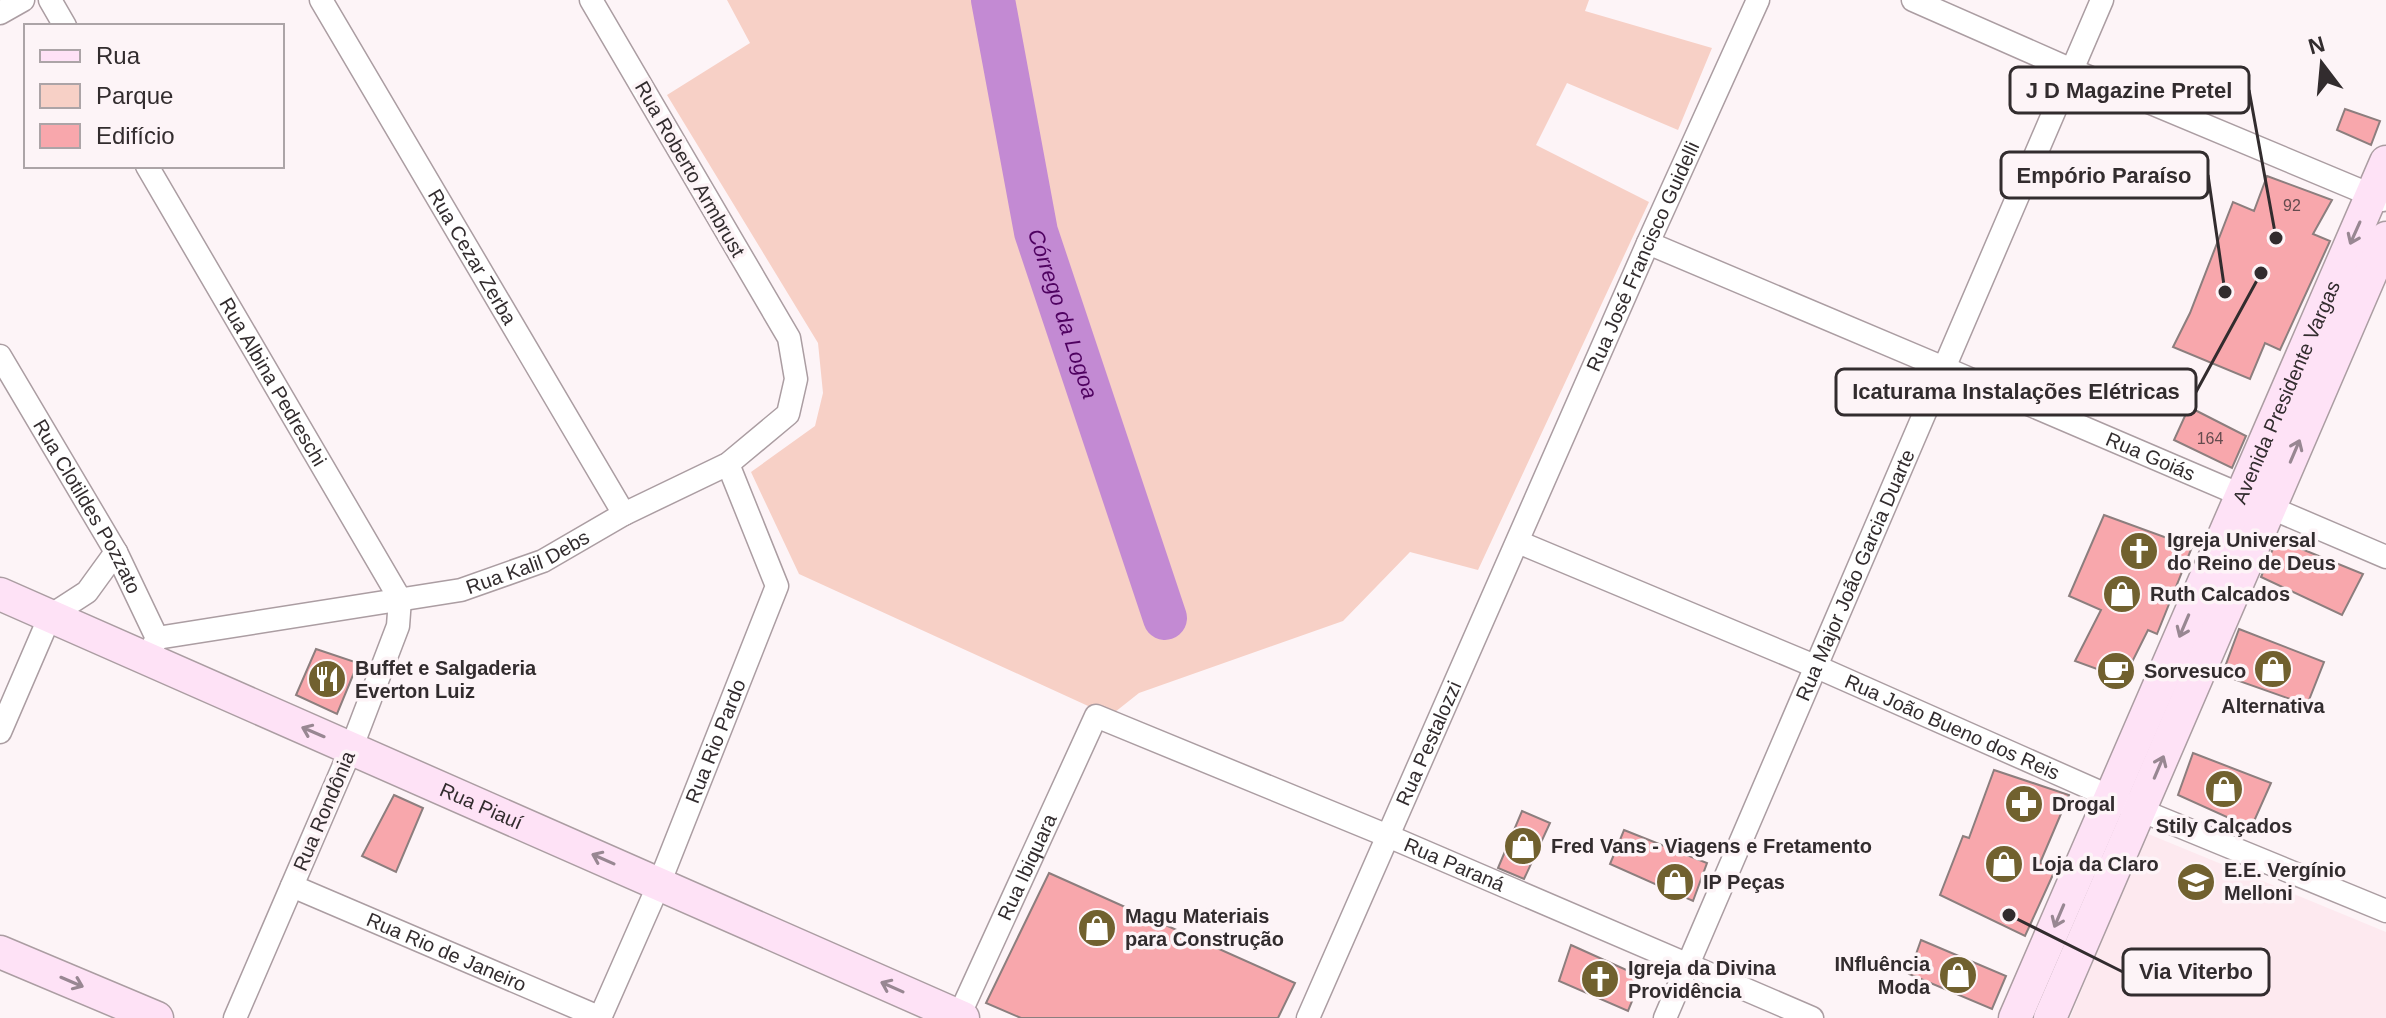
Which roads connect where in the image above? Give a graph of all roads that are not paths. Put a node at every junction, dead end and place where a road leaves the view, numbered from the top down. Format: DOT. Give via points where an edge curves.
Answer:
graph roads {
  1 [pos="23,0"];
  2 [pos="50,0"];
  3 [pos="321,0"];
  4 [pos="591,0"];
  5 [pos="1758,0"];
  6 [pos="1913,0"];
  7 [pos="2102,0"];
  8 [pos="0,13"];
  9 [pos="64,24"];
  10 [pos="2072,70"];
  11 [pos="2386,162"];
  12 [pos="148,168"];
  13 [pos="2379,198"];
  14 [pos="2386,238"];
  15 [pos="1648,243"];
  16 [pos="789,338"];
  17 [pos="0,356"];
  18 [pos="1944,368"];
  19 [pos="728,464"];
  20 [pos="2240,495"];
  21 [pos="2271,507"];
  22 [pos="624,514"];
  23 [pos="1530,515"];
  24 [pos="1518,542"];
  25 [pos="116,552"];
  26 [pos="2386,557"];
  27 [pos="0,594"];
  28 [pos="400,599"];
  29 [pos="50,616"];
  30 [pos="151,649"];
  31 [pos="1817,667"];
  32 [pos="1096,716"];
  33 [pos="0,732"];
  34 [pos="351,749"];
  35 [pos="2110,797"];
  36 [pos="2140,810"];
  37 [pos="1388,836"];
  38 [pos="659,884"];
  39 [pos="292,886"];
  40 [pos="2386,911"];
  41 [pos="0,952"];
  42 [pos="1687,966"];
  43 [pos="960,1017"];
  44 [pos="157,1018"];
  45 [pos="235,1018"];
  46 [pos="600,1018"];
  47 [pos="1308,1018"];
  48 [pos="1665,1018"];
  49 [pos="1812,1018"];
  50 [pos="2015,1018"];
  51 [pos="2050,1018"];
  1 -- 8 [label="street"];
  2 -- 9 [label="street"];
  3 -- 22 [label="street, Rua Cezar Zerba"];
  4 -- 16 [label="street, Rua Roberto Armbrust"];
  5 -- 15 [label="street, Rua José Francisco Guidelli"];
  6 -- 10 [label="street"];
  7 -- 10 [label="street, Rua Major João Garcia Duarte"];
  10 -- 13 [label="street"];
  10 -- 18 [label="street, Rua Major João Garcia Duarte"];
  11 -- 13 [label="main road, Avenida Presidente Vargas"];
  12 -- 28 [label="street, Rua Albina Pedreschi"];
  13 -- 20 [label="main road, Avenida Presidente Vargas, one-way"];
  21 -- 14 [label="main road, Avenida Presidente Vargas, one-way"];
  15 -- 18 [label="street, Rua Goiás"];
  15 -- 23 [label="street, Rua José Francisco Guidelli"];
  16 -- 19 [label="street, Rua Kalil Debs" via="796,379 788,414"];
  17 -- 25 [label="street, Rua Clotildes Pozzato"];
  18 -- 20 [label="street, Rua Goiás"];
  18 -- 31 [label="street, Rua Major João Garcia Duarte"];
  19 -- 22 [label="street, Rua Kalil Debs"];
  19 -- 38 [label="street, Rua Rio Pardo" via="777,586"];
  20 -- 21 [label="street, Rua Goiás"];
  20 -- 35 [label="main road, Avenida Presidente Vargas, one-way"];
  21 -- 26 [label="street, Rua Goiás"];
  36 -- 21 [label="main road, Avenida Presidente Vargas, one-way"];
  22 -- 28 [label="street, Rua Kalil Debs" via="543,561 461,590"];
  23 -- 24 [label="street, Rua Pestalozzi"];
  24 -- 31 [label="street, Rua João Bueno dos Reis"];
  24 -- 37 [label="street, Rua Pestalozzi"];
  25 -- 29 [label="street" via="87,592"];
  25 -- 30 [label="street, Rua Clotildes Pozzato"];
  27 -- 29 [label="main road, Rua Piauí"];
  28 -- 30 [label="street, Rua Kalil Debs"];
  28 -- 34 [label="street, Rua Rondônia" via="398,626"];
  29 -- 30 [label="main road, Rua Piauí"];
  29 -- 33 [label="street"];
  34 -- 30 [label="main road, Rua Piauí, one-way"];
  31 -- 35 [label="street, Rua João Bueno dos Reis"];
  31 -- 42 [label="street, Rua Major João Garcia Duarte"];
  32 -- 37 [label="street, Rua Paraná"];
  32 -- 43 [label="street, Rua Ibiquara"];
  38 -- 34 [label="main road, Rua Piauí, one-way"];
  34 -- 39 [label="street, Rua Rondônia"];
  35 -- 36 [label="street, Rua João Bueno dos Reis"];
  35 -- 50 [label="main road, Avenida Presidente Vargas, one-way"];
  36 -- 40 [label="street, Rua João Bueno dos Reis"];
  36 -- 51 [label="main road, Avenida Presidente Vargas"];
  37 -- 42 [label="street, Rua Paraná"];
  37 -- 47 [label="street, Rua Pestalozzi"];
  43 -- 38 [label="main road, Rua Piauí, one-way"];
  38 -- 46 [label="street, Rua Rio Pardo"];
  39 -- 45 [label="street, Rua Rondônia"];
  39 -- 46 [label="street, Rua Rio de Janeiro"];
  41 -- 44 [label="main road, one-way"];
  42 -- 48 [label="street, Rua Major João Garcia Duarte"];
  42 -- 49 [label="street, Rua Paraná"];
}
